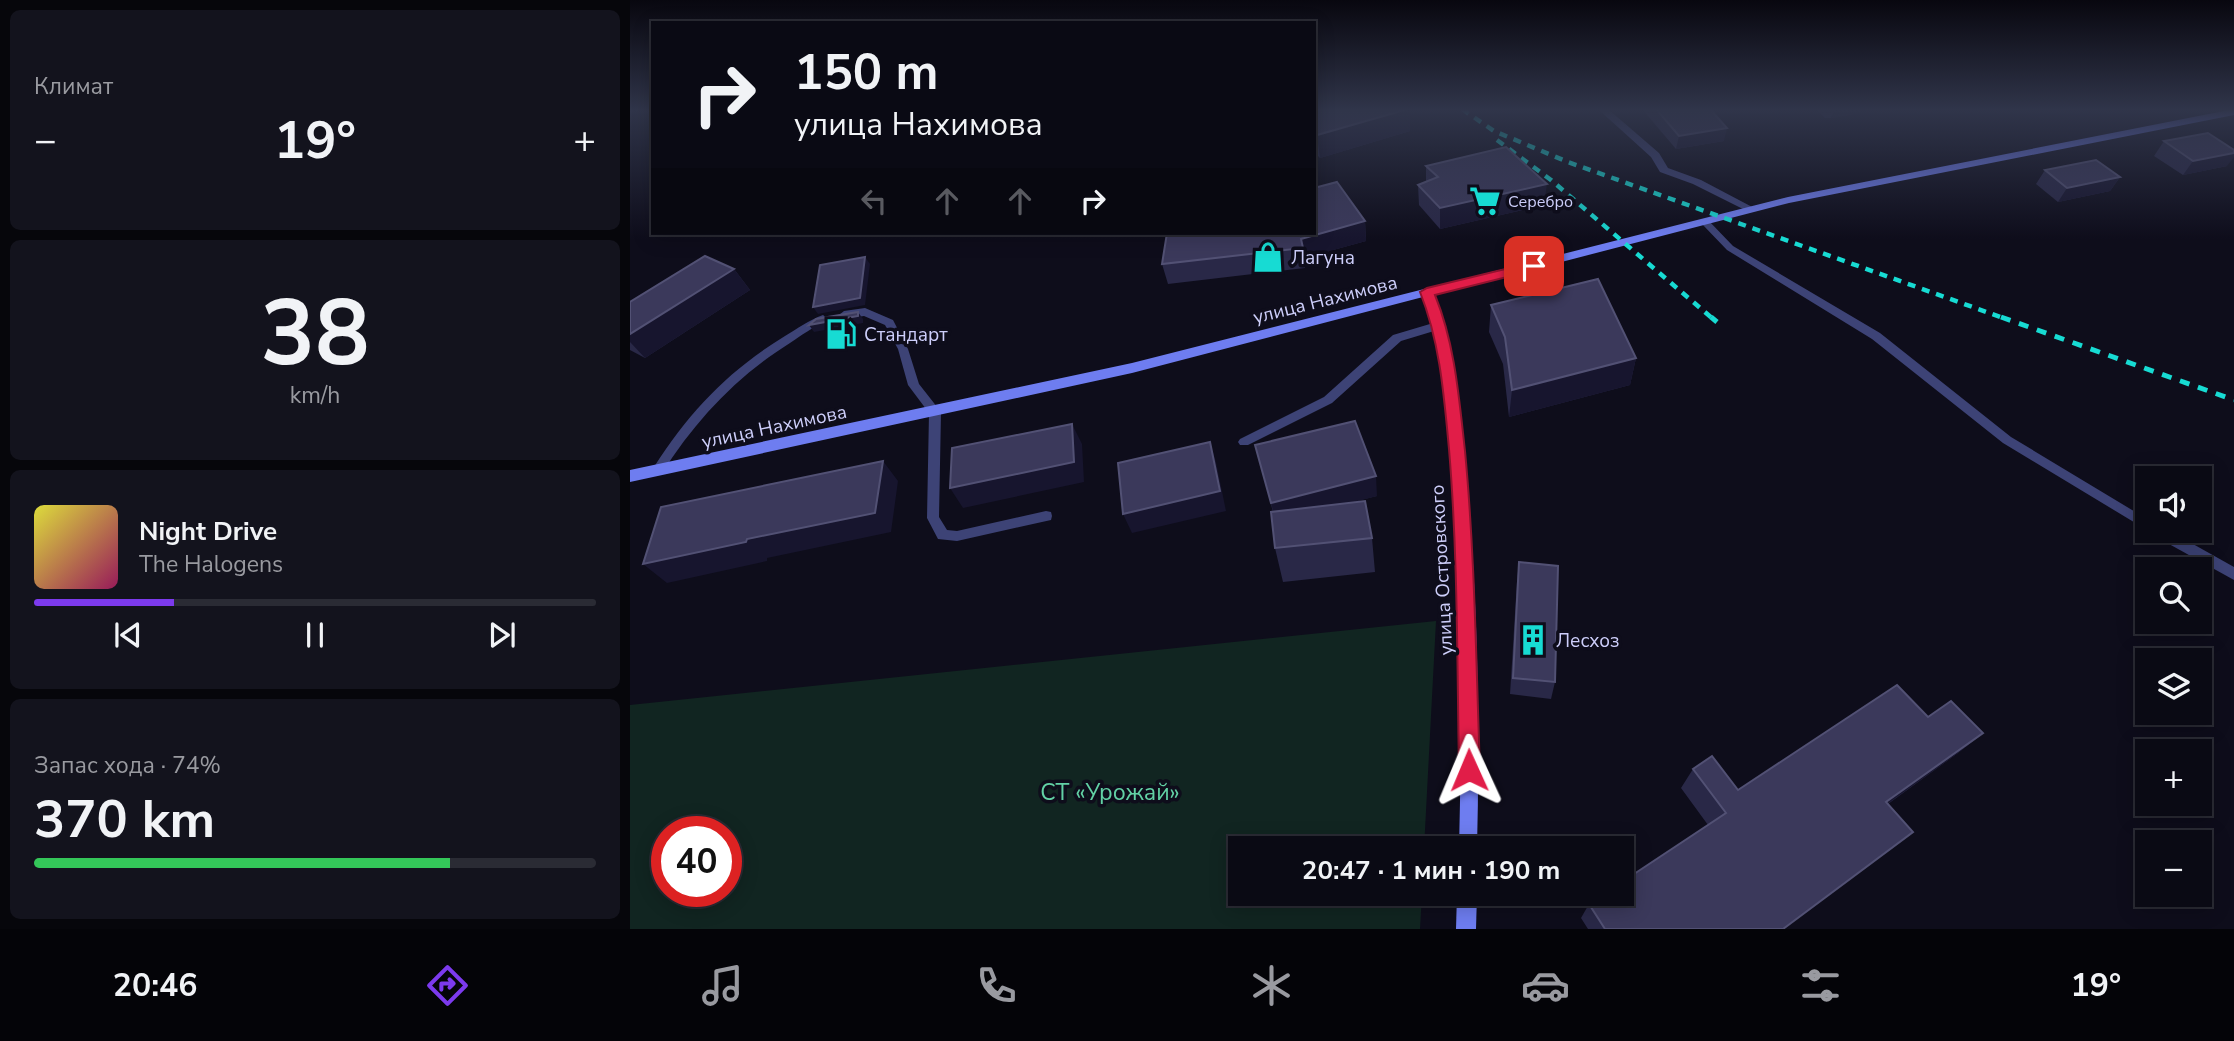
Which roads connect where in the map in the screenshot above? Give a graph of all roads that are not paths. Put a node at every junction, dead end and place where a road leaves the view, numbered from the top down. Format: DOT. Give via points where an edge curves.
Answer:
graph roads {
  1 [pos="1652,152"];
  2 [pos="2020,152"];
  3 [pos="1751,209"];
  4 [pos="1705,222"];
  5 [pos="1427,292"];
  6 [pos="1440,325"];
  7 [pos="935,412"];
  8 [pos="1244,442"];
  9 [pos="658,470"];
  10 [pos="630,476"];
  11 [pos="1046,516"];
  12 [pos="2135,518"];
  13 [pos="2179,543"];
  14 [pos="2234,574"];
  15 [pos="1468,836"];
  16 [pos="1467,906"];
  17 [pos="1466,929"];
  1 -- 3 [label="street" via="1664,170"];
  2 -- 3 [label="main road, улица Нахимова"];
  3 -- 4 [label="main road, улица Нахимова"];
  4 -- 5 [label="main road, улица Нахимова"];
  4 -- 12 [label="lane" via="1730,248 1876,336 2007,440"];
  5 -- 6 [label="main road, улица Островского"];
  5 -- 7 [label="main road, улица Нахимова" via="1132,368"];
  6 -- 8 [label="lane" via="1397,338 1328,400"];
  6 -- 15 [label="main road, улица Островского" via="1452,396 1463,521"];
  7 -- 9 [label="main road, улица Нахимова"];
  7 -- 9 [label="lane" via="914,385 889,323 864,312 817,321 725,385"];
  7 -- 11 [label="lane" via="933,518 943,535 957,536"];
  9 -- 10 [label="main road, улица Нахимова"];
  13 -- 14 [label="lane"];
  16 -- 17 [label="main road"];
}
